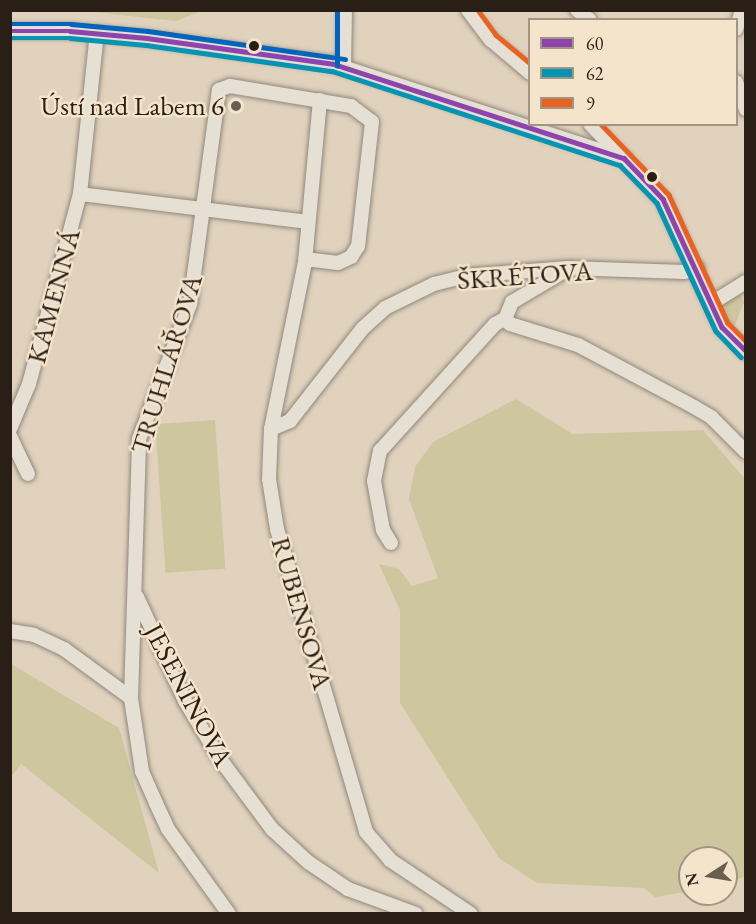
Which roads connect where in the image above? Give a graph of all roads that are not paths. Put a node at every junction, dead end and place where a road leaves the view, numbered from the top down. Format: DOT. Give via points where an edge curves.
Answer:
graph roads {
  1 [pos="345,10"];
  2 [pos="468,10"];
  3 [pos="10,31"];
  4 [pos="97,33"];
  5 [pos="344,66"];
  6 [pos="528,71"];
  7 [pos="738,87"];
  8 [pos="320,100"];
  9 [pos="746,109"];
  10 [pos="592,126"];
  11 [pos="624,158"];
  12 [pos="80,194"];
  13 [pos="205,211"];
  14 [pos="308,222"];
  15 [pos="305,259"];
  16 [pos="568,268"];
  17 [pos="697,268"];
  18 [pos="746,282"];
  19 [pos="712,303"];
  20 [pos="505,319"];
  21 [pos="746,352"];
  22 [pos="10,429"];
  23 [pos="271,429"];
  24 [pos="10,436"];
  25 [pos="746,452"];
  26 [pos="28,474"];
  27 [pos="391,543"];
  28 [pos="137,597"];
  29 [pos="10,630"];
  30 [pos="131,698"];
  31 [pos="229,914"];
  32 [pos="416,914"];
  33 [pos="471,914"];
  1 -- 5 [label="street"];
  2 -- 6 [label="street" via="491,40"];
  3 -- 4 [label="street"];
  4 -- 5 [label="street" via="217,46"];
  4 -- 12 [label="street, KAMENNÁ"];
  5 -- 11 [label="street"];
  7 -- 9 [label="street"];
  8 -- 13 [label="street, TRUHLÁŘOVA" via="230,86 219,90"];
  8 -- 14 [label="street, RUBENSOVA"];
  8 -- 15 [label="street" via="361,110 372,122 358,246 351,257 338,263"];
  10 -- 11 [label="street"];
  11 -- 17 [label="street" via="663,200"];
  12 -- 13 [label="street"];
  12 -- 22 [label="street, KAMENNÁ" via="30,384"];
  13 -- 14 [label="street"];
  13 -- 28 [label="street, TRUHLÁŘOVA" via="190,304 139,439 135,469"];
  14 -- 15 [label="street, RUBENSOVA"];
  15 -- 23 [label="street, RUBENSOVA"];
  16 -- 17 [label="street, ŠKRÉTOVA" via="684,272"];
  16 -- 20 [label="street" via="512,302"];
  16 -- 23 [label="street, ŠKRÉTOVA" via="465,276 416,291 385,308 363,328 290,421"];
  17 -- 19 [label="street"];
  18 -- 19 [label="street"];
  19 -- 21 [label="street" via="722,327"];
  20 -- 25 [label="street" via="510,324 578,345 702,412"];
  20 -- 27 [label="street" via="495,324 380,451 374,481 383,530"];
  23 -- 33 [label="street, RUBENSOVA" via="269,479 277,529 362,824 378,849"];
  24 -- 26 [label="street"];
  28 -- 30 [label="street, TRUHLÁŘOVA"];
  28 -- 32 [label="street, JESENINOVA" via="185,701 220,759 272,829 308,862 348,889"];
  29 -- 30 [label="street" via="34,635 64,649"];
  30 -- 31 [label="street, TRUHLÁŘOVA" via="142,771 156,803 168,829"];
}
